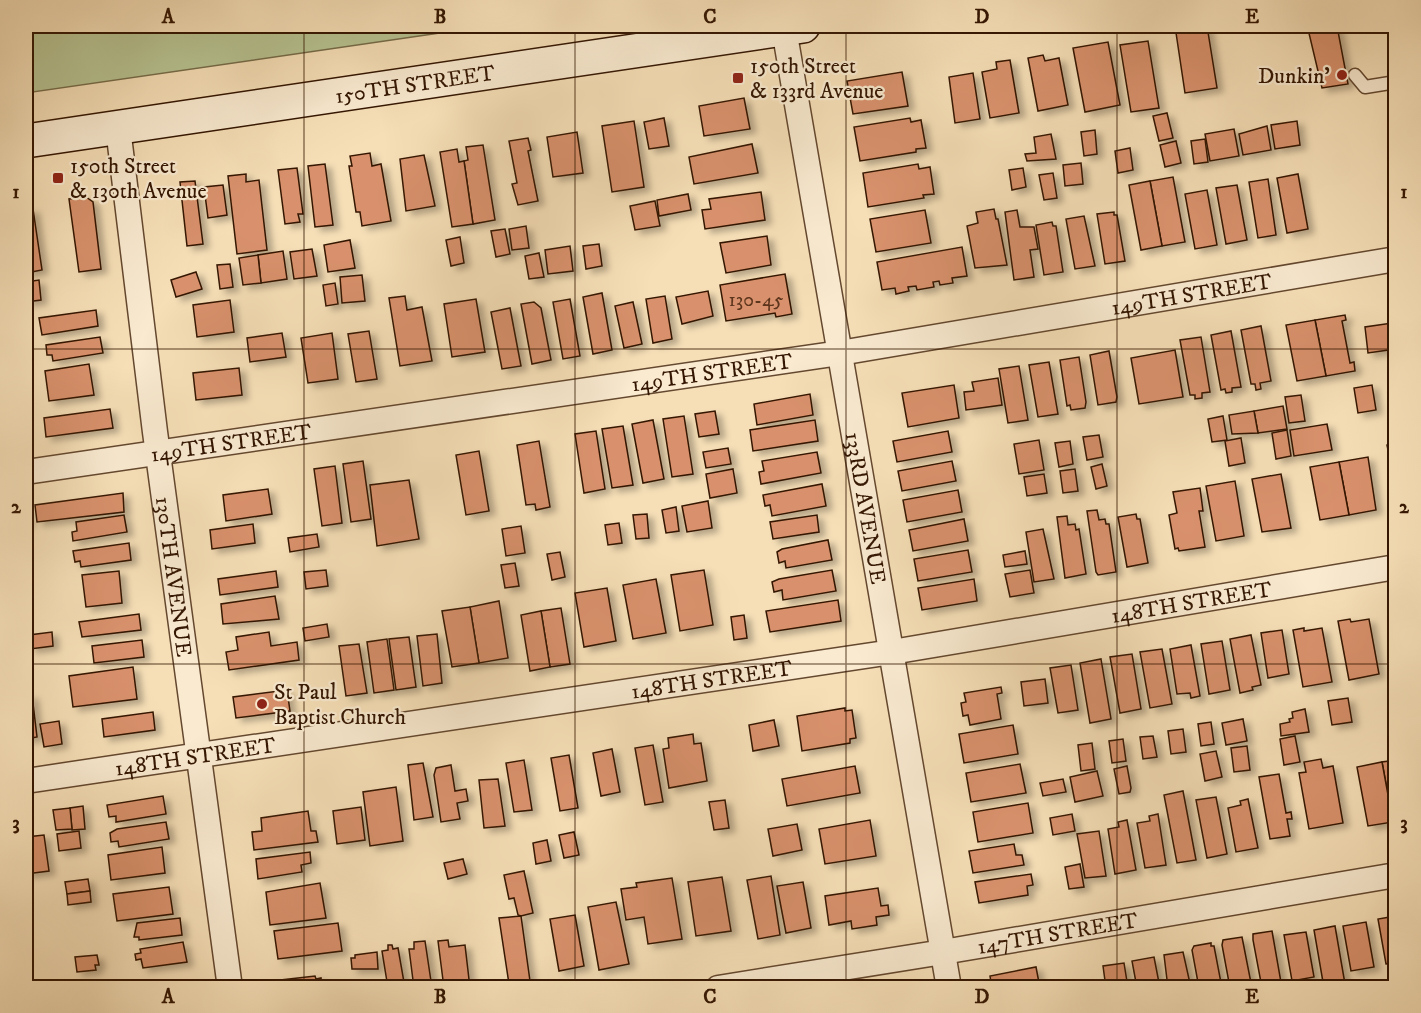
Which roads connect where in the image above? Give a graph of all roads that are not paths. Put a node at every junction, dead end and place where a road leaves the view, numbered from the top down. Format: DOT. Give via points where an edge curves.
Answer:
graph roads {
  1 [pos="793,27"];
  2 [pos="1355,75"];
  3 [pos="1395,82"];
  4 [pos="118,128"];
  5 [pos="26,141"];
  6 [pos="1395,259"];
  7 [pos="840,353"];
  8 [pos="158,454"];
  9 [pos="26,472"];
  10 [pos="1395,567"];
  11 [pos="892,652"];
  12 [pos="200,757"];
  13 [pos="26,781"];
  14 [pos="1395,875"];
  15 [pos="944,952"];
  16 [pos="231,987"];
  17 [pos="718,987"];
  18 [pos="950,987"];
  1 -- 4 [label="main road, 150TH STREET"];
  1 -- 7 [label="street, 133RD AVENUE"];
  2 -- 3 [label="lane" via="1365,87"];
  4 -- 5 [label="main road, 150TH STREET"];
  4 -- 8 [label="street, 130TH AVENUE"];
  6 -- 7 [label="street, 149TH STREET"];
  7 -- 8 [label="street, 149TH STREET"];
  7 -- 11 [label="street, 133RD AVENUE"];
  8 -- 9 [label="street, 149TH STREET"];
  8 -- 12 [label="street, 130TH AVENUE"];
  10 -- 11 [label="street, 148TH STREET"];
  11 -- 12 [label="street, 148TH STREET"];
  11 -- 15 [label="street, 133RD AVENUE"];
  12 -- 13 [label="street, 148TH STREET"];
  12 -- 16 [label="street, 130TH AVENUE"];
  14 -- 15 [label="street, 147TH STREET"];
  15 -- 17 [label="street, 147TH STREET"];
  15 -- 18 [label="street, 133RD AVENUE"];
}
